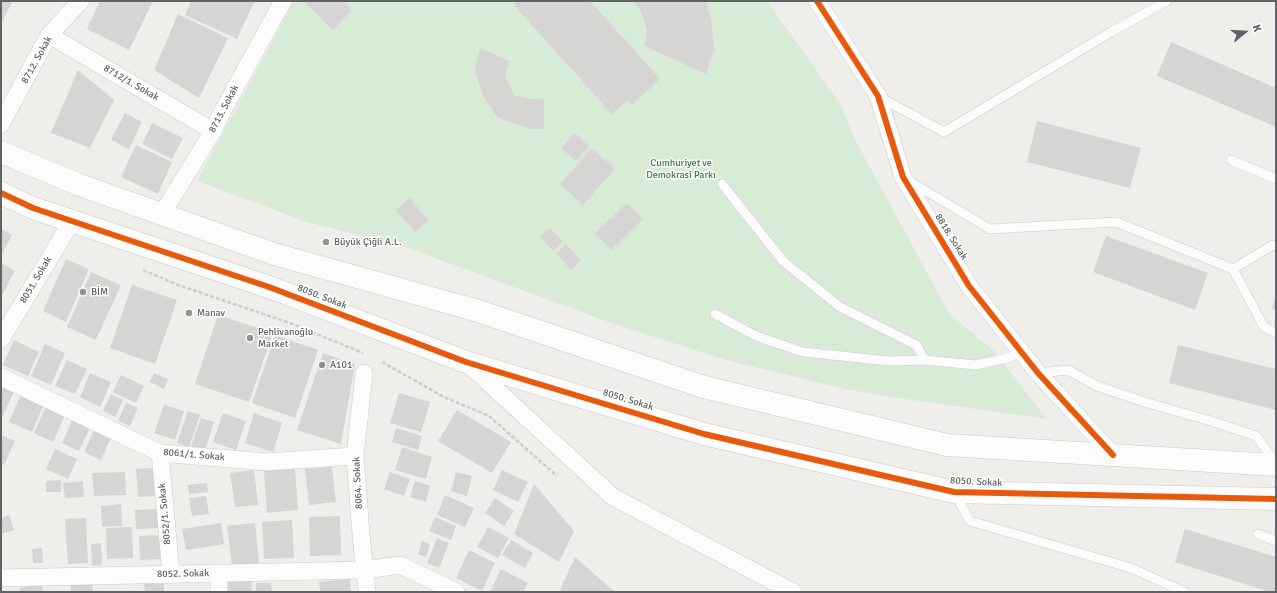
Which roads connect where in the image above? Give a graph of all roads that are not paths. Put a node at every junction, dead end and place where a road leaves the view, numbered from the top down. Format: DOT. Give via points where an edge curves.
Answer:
graph roads {
  1 [pos="81,1"];
  2 [pos="284,1"];
  3 [pos="817,1"];
  4 [pos="1166,1"];
  5 [pos="49,35"];
  6 [pos="878,96"];
  7 [pos="1,124"];
  8 [pos="213,131"];
  9 [pos="1,152"];
  10 [pos="1231,160"];
  11 [pos="902,178"];
  12 [pos="1276,179"];
  13 [pos="722,184"];
  14 [pos="1,193"];
  15 [pos="162,214"];
  16 [pos="72,221"];
  17 [pos="1276,246"];
  18 [pos="1233,269"];
  19 [pos="715,314"];
  20 [pos="1276,333"];
  21 [pos="1,339"];
  22 [pos="1018,349"];
  23 [pos="925,360"];
  24 [pos="466,362"];
  25 [pos="364,373"];
  26 [pos="1038,373"];
  27 [pos="1,377"];
  28 [pos="160,453"];
  29 [pos="1113,455"];
  30 [pos="356,456"];
  31 [pos="1276,464"];
  32 [pos="954,492"];
  33 [pos="1276,499"];
  34 [pos="1258,534"];
  35 [pos="1276,541"];
  36 [pos="365,570"];
  37 [pos="171,574"];
  38 [pos="219,574"];
  39 [pos="1,578"];
  40 [pos="219,592"];
  41 [pos="367,592"];
  42 [pos="456,592"];
  43 [pos="792,592"];
  44 [pos="1186,592"];
  1 -- 5 [label="street, 8712. Sokak"];
  2 -- 8 [label="street, 8713. Sokak"];
  3 -- 6 [label="street, 8818. Sokak"];
  4 -- 6 [label="lane" via="944,132"];
  5 -- 7 [label="street, 8712. Sokak"];
  5 -- 8 [label="street, 8712/1. Sokak"];
  6 -- 11 [label="street, 8818. Sokak"];
  8 -- 15 [label="street, 8713. Sokak"];
  9 -- 15 [label="street" via="77,184"];
  10 -- 12 [label="lane"];
  11 -- 18 [label="lane" via="990,229 1116,222"];
  11 -- 22 [label="street, 8818. Sokak" via="969,286"];
  13 -- 23 [label="lane" via="783,261 840,307 916,345"];
  14 -- 16 [label="street, 8050. Sokak" via="33,208"];
  15 -- 29 [label="street" via="274,254 475,310 704,387 947,445"];
  16 -- 21 [label="street, 8051. Sokak"];
  16 -- 24 [label="street, 8050. Sokak" via="269,287"];
  17 -- 18 [label="lane" via="1273,245"];
  18 -- 20 [label="lane" via="1264,326"];
  19 -- 23 [label="lane" via="756,336 803,352 889,361"];
  22 -- 23 [label="lane" via="1011,357 976,365"];
  22 -- 26 [label="street, 8818. Sokak"];
  24 -- 32 [label="street, 8050. Sokak" via="704,434"];
  24 -- 43 [label="street" via="613,497"];
  25 -- 30 [label="street, 8064. Sokak"];
  26 -- 29 [label="street, 8818. Sokak"];
  26 -- 31 [label="lane" via="1068,370 1097,386 1256,436"];
  27 -- 28 [label="street, 8061/1. Sokak"];
  28 -- 30 [label="street, 8061/1. Sokak" via="266,462"];
  28 -- 37 [label="street, 8052/1. Sokak"];
  29 -- 31 [label="street"];
  30 -- 36 [label="street, 8064. Sokak"];
  32 -- 33 [label="street, 8050. Sokak"];
  32 -- 44 [label="lane" via="970,521 1131,568"];
  34 -- 35 [label="lane"];
  36 -- 38 [label="street, 8052. Sokak"];
  36 -- 41 [label="street, 8064. Sokak"];
  36 -- 42 [label="street, 8052. Sokak" via="400,565"];
  37 -- 38 [label="street, 8052. Sokak"];
  37 -- 39 [label="street, 8052. Sokak"];
  38 -- 40 [label="street"];
}
